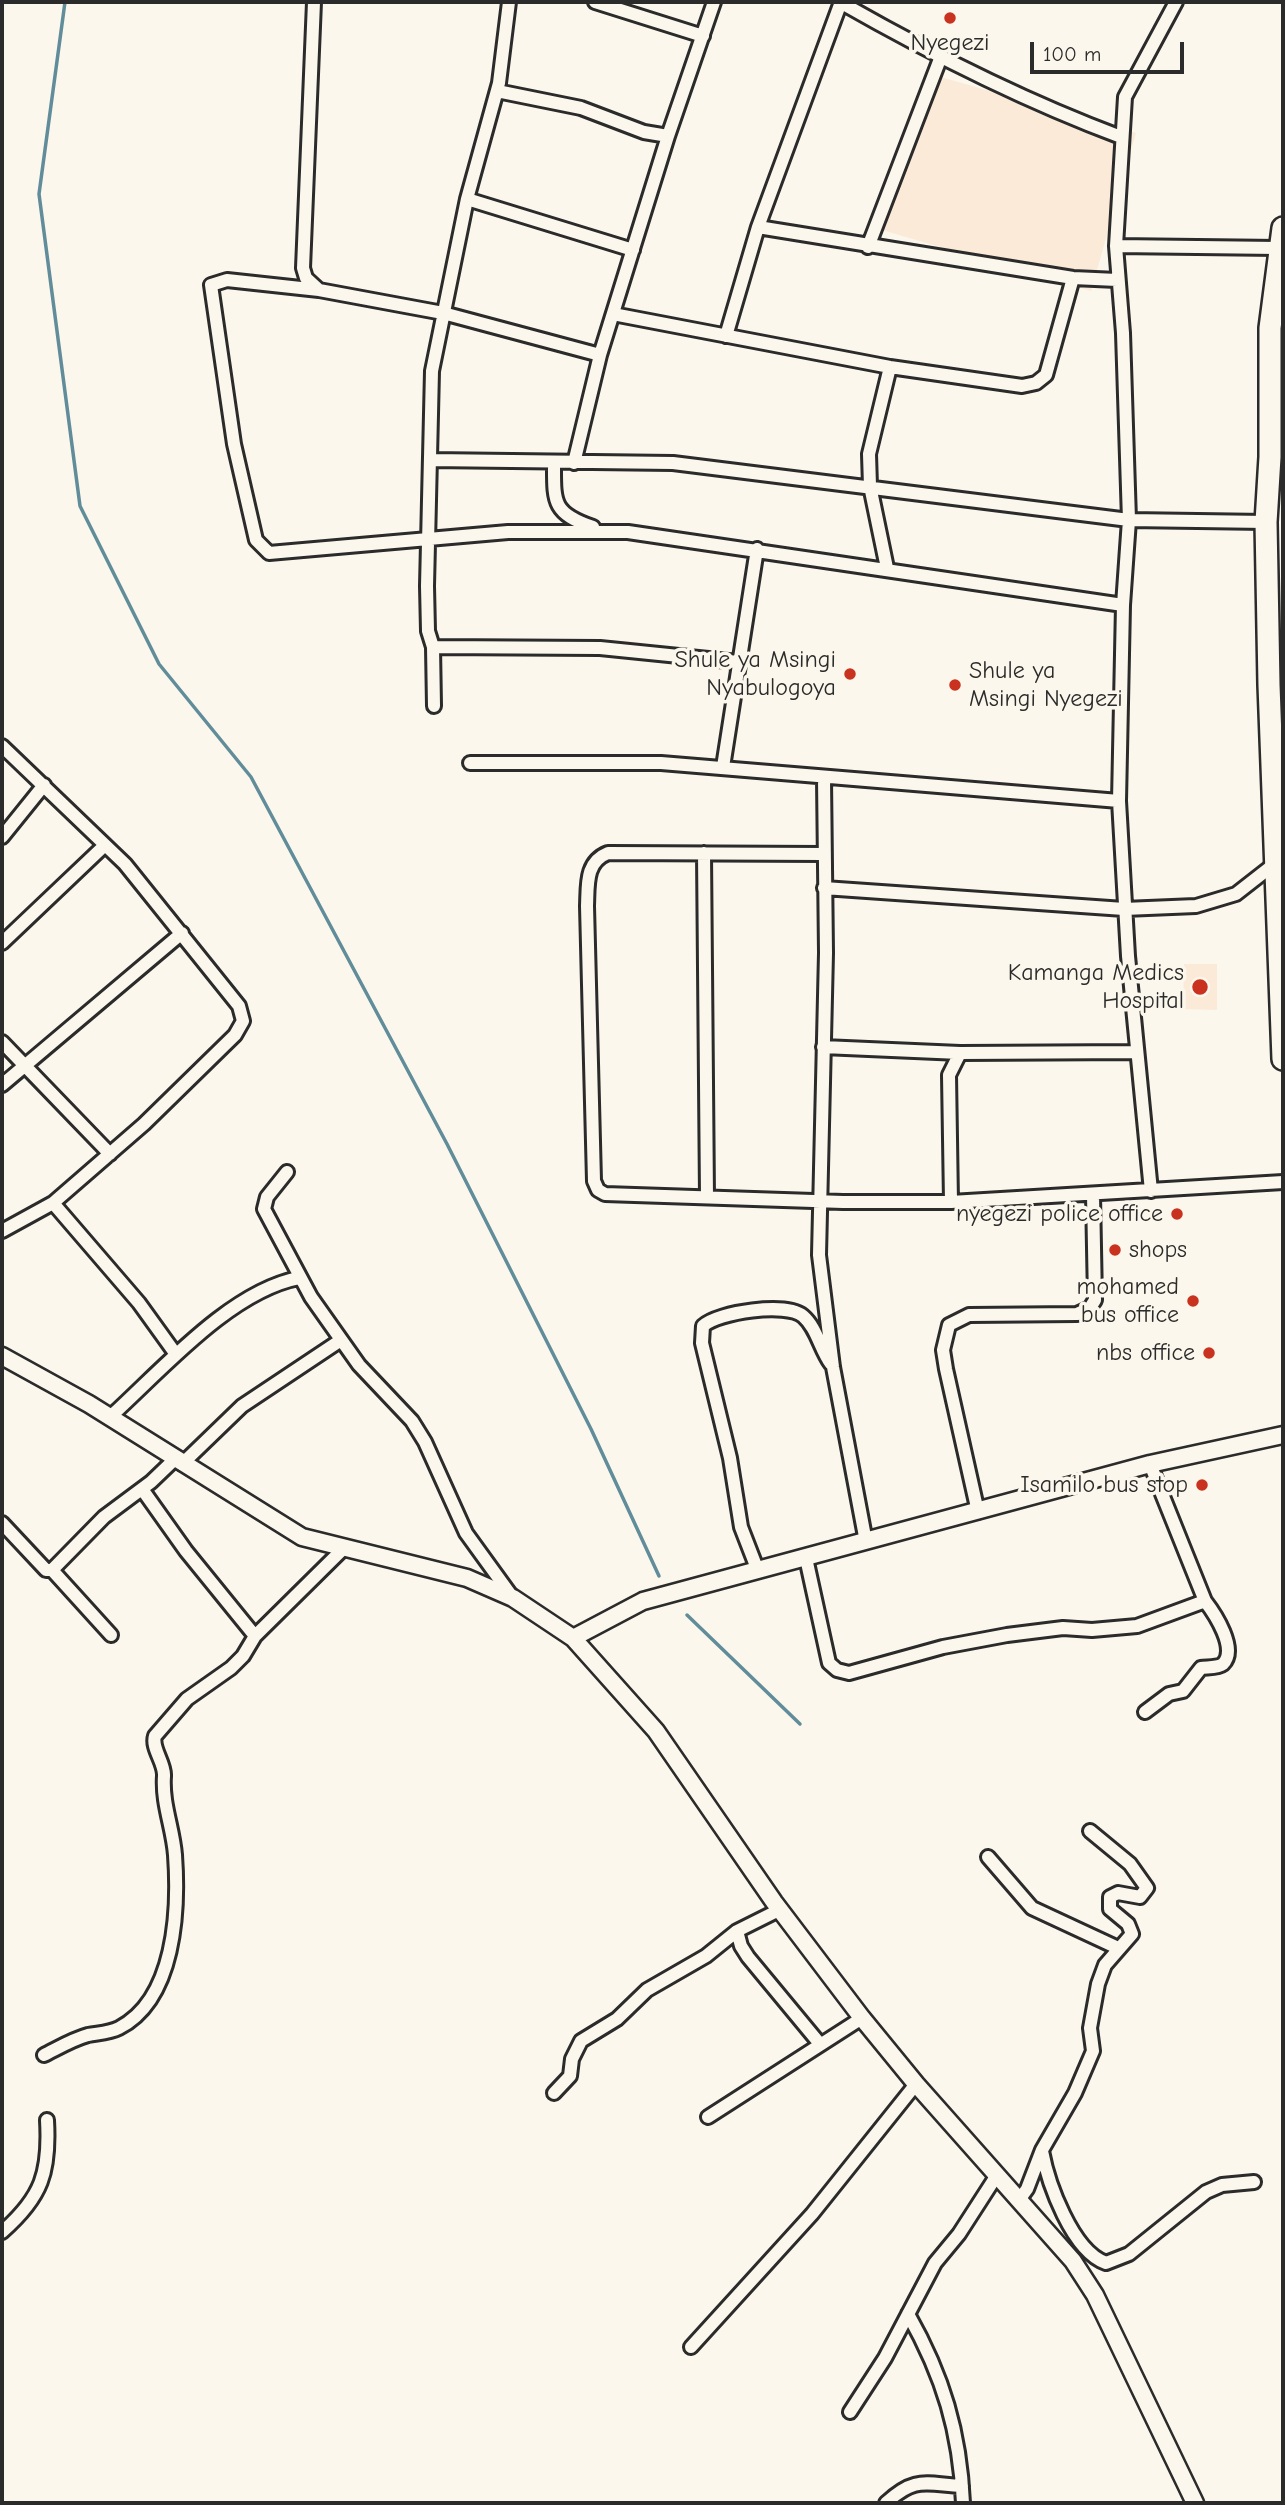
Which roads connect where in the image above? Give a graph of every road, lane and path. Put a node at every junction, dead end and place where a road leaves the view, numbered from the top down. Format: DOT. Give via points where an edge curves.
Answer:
graph roads {
  1 [pos="314,2"];
  2 [pos="509,2"];
  3 [pos="595,2"];
  4 [pos="714,2"];
  5 [pos="841,2"];
  6 [pos="1176,2"];
  7 [pos="703,36"];
  8 [pos="940,59"];
  9 [pos="497,91"];
  10 [pos="668,136"];
  11 [pos="1121,137"];
  12 [pos="467,199"];
  13 [pos="758,227"];
  14 [pos="1281,238"];
  15 [pos="1116,246"];
  16 [pos="868,247"];
  17 [pos="633,250"];
  18 [pos="1073,278"];
  19 [pos="1116,280"];
  20 [pos="319,290"];
  21 [pos="443,313"];
  22 [pos="613,314"];
  23 [pos="726,336"];
  24 [pos="600,355"];
  25 [pos="890,367"];
  26 [pos="1277,457"];
  27 [pos="431,460"];
  28 [pos="554,462"];
  29 [pos="574,463"];
  30 [pos="870,486"];
  31 [pos="1129,520"];
  32 [pos="1266,522"];
  33 [pos="601,530"];
  34 [pos="428,538"];
  35 [pos="757,549"];
  36 [pos="887,568"];
  37 [pos="1123,605"];
  38 [pos="433,647"];
  39 [pos="738,662"];
  40 [pos="1276,685"];
  41 [pos="434,706"];
  42 [pos="2,746"];
  43 [pos="470,763"];
  44 [pos="723,767"];
  45 [pos="824,779"];
  46 [pos="44,785"];
  47 [pos="1119,801"];
  48 [pos="2,837"];
  49 [pos="104,846"];
  50 [pos="704,853"];
  51 [pos="824,855"];
  52 [pos="1278,862"];
  53 [pos="824,888"];
  54 [pos="1124,909"];
  55 [pos="182,933"];
  56 [pos="2,943"];
  57 [pos="1281,1014"];
  58 [pos="2,1042"];
  59 [pos="823,1047"];
  60 [pos="1136,1052"];
  61 [pos="960,1053"];
  62 [pos="1283,1059"];
  63 [pos="25,1063"];
  64 [pos="2,1085"];
  65 [pos="110,1154"];
  66 [pos="287,1171"];
  67 [pos="1283,1182"];
  68 [pos="1151,1191"];
  69 [pos="1093,1195"];
  70 [pos="707,1197"];
  71 [pos="818,1201"];
  72 [pos="951,1202"];
  73 [pos="53,1203"];
  74 [pos="2,1231"];
  75 [pos="299,1278"];
  76 [pos="341,1340"];
  77 [pos="175,1353"];
  78 [pos="2,1356"];
  79 [pos="833,1367"];
  80 [pos="110,1417"];
  81 [pos="1283,1435"];
  82 [pos="179,1461"];
  83 [pos="1150,1464"];
  84 [pos="142,1489"];
  85 [pos="978,1512"];
  86 [pos="2,1523"];
  87 [pos="866,1542"];
  88 [pos="344,1548"];
  89 [pos="806,1558"];
  90 [pos="52,1570"];
  91 [pos="758,1571"];
  92 [pos="513,1598"];
  93 [pos="1205,1601"];
  94 [pos="111,1635"];
  95 [pos="255,1636"];
  96 [pos="573,1638"];
  97 [pos="1145,1712"];
  98 [pos="1090,1831"];
  99 [pos="988,1857"];
  100 [pos="779,1910"];
  101 [pos="737,1931"];
  102 [pos="1118,1948"];
  103 [pos="862,2018"];
  104 [pos="820,2044"];
  105 [pos="44,2055"];
  106 [pos="916,2084"];
  107 [pos="554,2093"];
  108 [pos="708,2117"];
  109 [pos="47,2120"];
  110 [pos="1042,2150"];
  111 [pos="997,2175"];
  112 [pos="1254,2182"];
  113 [pos="1019,2200"];
  114 [pos="2,2232"];
  115 [pos="908,2314"];
  116 [pos="691,2347"];
  117 [pos="850,2412"];
  118 [pos="962,2486"];
  119 [pos="886,2503"];
  120 [pos="963,2503"];
  121 [pos="1195,2503"];
  1 -- 20 [label="street" via="303,268"];
  2 -- 9 [label="street"];
  3 -- 7 [label="street"];
  4 -- 7 [label="street"];
  5 -- 8 [label="street"];
  5 -- 13 [label="street"];
  6 -- 11 [label="street" via="1125,97"];
  7 -- 10 [label="street"];
  8 -- 11 [label="street"];
  8 -- 16 [label="street"];
  9 -- 10 [label="street" via="581,108 644,132"];
  9 -- 12 [label="street"];
  10 -- 17 [label="street"];
  11 -- 15 [label="street"];
  12 -- 17 [label="street"];
  12 -- 21 [label="street"];
  13 -- 16 [label="street"];
  13 -- 23 [label="street"];
  14 -- 15 [label="street"];
  14 -- 26 [label="highway" via="1270,328"];
  15 -- 19 [label="street"];
  16 -- 18 [label="street"];
  17 -- 22 [label="street"];
  18 -- 19 [label="street"];
  18 -- 25 [label="street" via="1046,375 1037,383 1022,386"];
  19 -- 31 [label="street" via="1123,333"];
  20 -- 21 [label="street"];
  20 -- 34 [label="street" via="227,280 211,285 229,422 256,540 269,553"];
  21 -- 24 [label="street"];
  21 -- 27 [label="street" via="432,371"];
  22 -- 23 [label="street"];
  22 -- 24 [label="street"];
  23 -- 25 [label="street"];
  24 -- 29 [label="street"];
  25 -- 30 [label="street" via="869,454"];
  26 -- 32 [label="highway"];
  27 -- 28 [label="street"];
  27 -- 34 [label="street"];
  28 -- 29 [label="street"];
  28 -- 33 [label="street" via="558,508 570,519"];
  29 -- 30 [label="street" via="673,463"];
  30 -- 31 [label="street"];
  30 -- 36 [label="street"];
  31 -- 32 [label="street"];
  31 -- 37 [label="street"];
  32 -- 40 [label="highway"];
  33 -- 34 [label="street"];
  33 -- 35 [label="street"];
  34 -- 38 [label="street" via="428,631"];
  35 -- 36 [label="street"];
  35 -- 39 [label="street"];
  36 -- 37 [label="street"];
  37 -- 47 [label="street"];
  38 -- 39 [label="street" via="600,648"];
  38 -- 41 [label="street"];
  39 -- 44 [label="street"];
  40 -- 52 [label="highway"];
  42 -- 46 [label="street"];
  43 -- 44 [label="street"];
  44 -- 45 [label="street"];
  45 -- 47 [label="street"];
  45 -- 51 [label="street"];
  46 -- 48 [label="street"];
  46 -- 49 [label="street"];
  47 -- 54 [label="street"];
  49 -- 55 [label="street"];
  49 -- 56 [label="street"];
  50 -- 51 [label="street"];
  50 -- 70 [label="street"];
  50 -- 70 [label="street" via="603,855 589,871 587,906 595,1186 606,1194"];
  51 -- 53 [label="street"];
  52 -- 54 [label="street" via="1218,902"];
  52 -- 57 [label="highway"];
  53 -- 54 [label="street"];
  53 -- 59 [label="street"];
  54 -- 60 [label="street"];
  55 -- 63 [label="street"];
  55 -- 65 [label="street" via="239,1006 243,1021 168,1102"];
  57 -- 62 [label="highway"];
  58 -- 63 [label="street"];
  59 -- 61 [label="street"];
  59 -- 71 [label="street"];
  60 -- 61 [label="street"];
  60 -- 68 [label="street"];
  61 -- 72 [label="street" via="949,1074"];
  63 -- 64 [label="street"];
  63 -- 65 [label="street"];
  65 -- 73 [label="street"];
  66 -- 75 [label="street" via="267,1197 264,1209"];
  67 -- 68 [label="street"];
  68 -- 69 [label="street"];
  69 -- 72 [label="street"];
  69 -- 85 [label="street" via="1095,1300 1090,1308 1077,1314 969,1315 949,1325 943,1350"];
  70 -- 71 [label="street"];
  71 -- 72 [label="street"];
  71 -- 79 [label="street" via="819,1255"];
  73 -- 74 [label="street"];
  73 -- 77 [label="street" via="139,1303"];
  75 -- 76 [label="street"];
  75 -- 77 [label="street" via="265,1288"];
  76 -- 82 [label="street" via="242,1406"];
  76 -- 92 [label="street" via="412,1422 466,1533"];
  77 -- 80 [label="street"];
  78 -- 80 [label="street"];
  79 -- 87 [label="street"];
  79 -- 91 [label="street" via="811,1323 800,1313 769,1308 702,1326 741,1527"];
  80 -- 82 [label="street"];
  81 -- 83 [label="street"];
  82 -- 84 [label="street"];
  82 -- 88 [label="street" via="302,1537"];
  83 -- 85 [label="street"];
  83 -- 93 [label="street"];
  84 -- 90 [label="street" via="104,1517"];
  84 -- 95 [label="street"];
  85 -- 87 [label="street"];
  86 -- 90 [label="street" via="46,1570"];
  87 -- 89 [label="street"];
  88 -- 92 [label="street" via="467,1578"];
  88 -- 95 [label="street"];
  89 -- 91 [label="street"];
  89 -- 93 [label="street" via="829,1663 849,1674 943,1647 1007,1635 1137,1626"];
  90 -- 94 [label="street"];
  91 -- 96 [label="street" via="643,1601"];
  92 -- 96 [label="street"];
  93 -- 97 [label="street" via="1225,1637 1225,1660 1219,1666 1200,1668 1183,1691 1169,1694"];
  95 -- 105 [label="street" via="243,1656 187,1699 154,1739 164,1771 163,1798 175,1852 176,1888 173,1924 158,1986 143,2009 121,2028 87,2036"];
  96 -- 100 [label="street" via="656,1731"];
  98 -- 102 [label="street" via="1146,1885 1140,1897 1118,1893 1110,1897 1110,1909 1132,1929 1130,1938"];
  99 -- 102 [label="street" via="1032,1909"];
  100 -- 101 [label="street"];
  100 -- 103 [label="street"];
  101 -- 104 [label="street" via="748,1957"];
  101 -- 107 [label="street" via="706,1956 647,1990 617,2019 581,2041 570,2076"];
  102 -- 110 [label="street" via="1108,1958 1098,1984 1090,2028 1093,2051 1087,2069"];
  103 -- 104 [label="street"];
  103 -- 106 [label="street"];
  104 -- 108 [label="street"];
  106 -- 111 [label="street"];
  106 -- 116 [label="street" via="812,2214"];
  109 -- 114 [label="street" via="49,2157 43,2180 29,2205"];
  110 -- 112 [label="street" via="1066,2218 1092,2256 1106,2263 1129,2254 1206,2192 1222,2185"];
  110 -- 113 [label="street"];
  111 -- 113 [label="street"];
  111 -- 115 [label="street" via="935,2263"];
  113 -- 121 [label="street" via="1073,2261 1095,2295"];
  115 -- 117 [label="street"];
  115 -- 118 [label="street" via="933,2357 946,2398"];
  118 -- 119 [label="street" via="912,2484"];
  118 -- 120 [label="street"];
}
